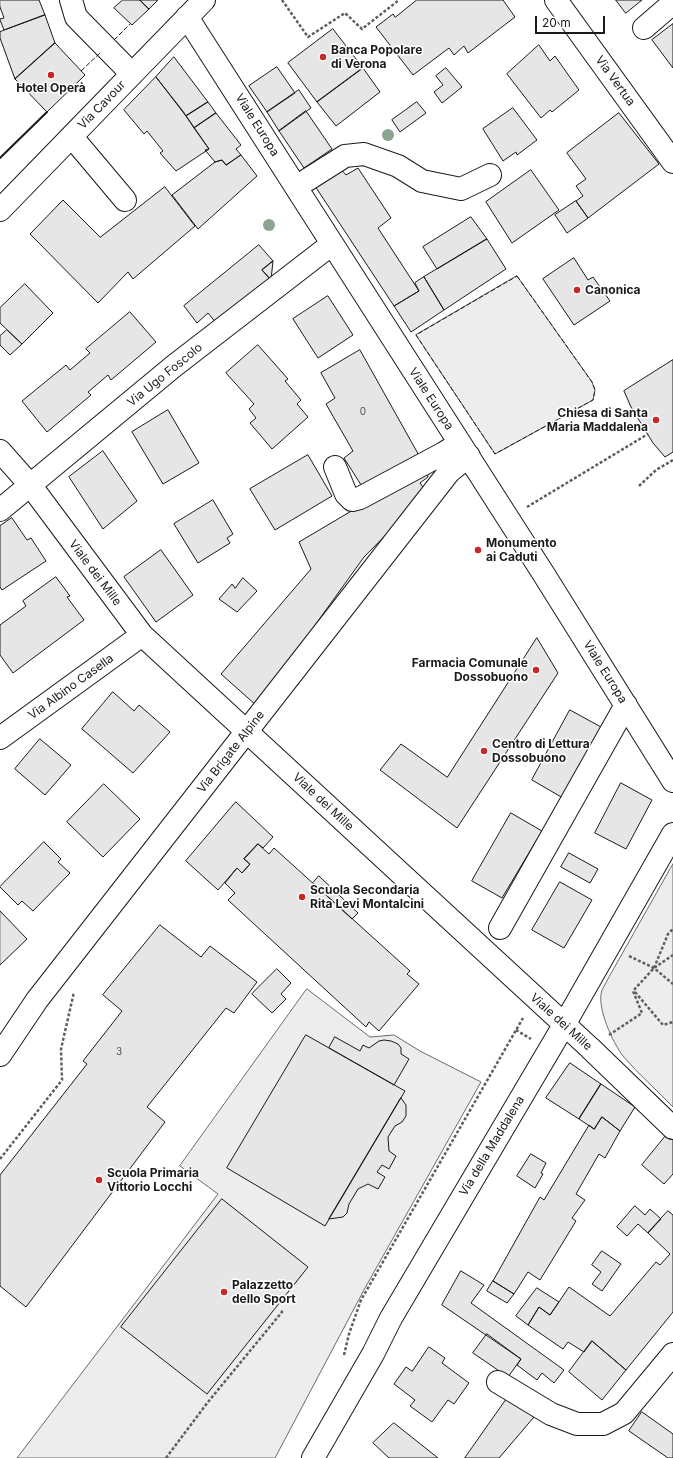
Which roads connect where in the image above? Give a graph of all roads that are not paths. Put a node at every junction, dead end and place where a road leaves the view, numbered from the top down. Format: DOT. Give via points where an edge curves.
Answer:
graph roads {
  1 [pos="71,0"];
  2 [pos="204,0"];
  3 [pos="556,0"];
  4 [pos="673,4"];
  5 [pos="187,17"];
  6 [pos="644,28"];
  7 [pos="132,74"];
  8 [pos="72,137"];
  9 [pos="673,162"];
  10 [pos="490,175"];
  11 [pos="307,180"];
  12 [pos="125,200"];
  13 [pos="0,210"];
  14 [pos="332,244"];
  15 [pos="464,450"];
  16 [pos="0,451"];
  17 [pos="335,467"];
  18 [pos="31,486"];
  19 [pos="0,510"];
  20 [pos="142,635"];
  21 [pos="626,705"];
  22 [pos="246,732"];
  23 [pos="0,738"];
  24 [pos="668,756"];
  25 [pos="673,781"];
  26 [pos="673,834"];
  27 [pos="500,928"];
  28 [pos="564,1025"];
  29 [pos="0,1055"];
  30 [pos="673,1128"];
  31 [pos="673,1354"];
  32 [pos="498,1382"];
  33 [pos="313,1458"];
  1 -- 7 [label="street" via="76,17"];
  2 -- 5 [label="street, Via Cavour"];
  3 -- 9 [label="street, Via Vertua"];
  4 -- 6 [label="street"];
  5 -- 7 [label="street, Via Cavour"];
  5 -- 14 [label="street, Viale Europa"];
  7 -- 8 [label="street, Via Cavour"];
  8 -- 12 [label="street"];
  8 -- 13 [label="street, Via Cavour"];
  10 -- 11 [label="street" via="461,189 422,181 398,166 364,154 344,156"];
  14 -- 15 [label="street, Viale Europa"];
  14 -- 18 [label="street, Via Ugo Foscolo" via="174,366"];
  15 -- 17 [label="street" via="444,453 352,500 346,494"];
  15 -- 21 [label="street, Viale Europa"];
  15 -- 22 [label="street, Via Brigate Alpine"];
  16 -- 18 [label="street, Viale dei Mille"];
  18 -- 19 [label="street, Via Ugo Foscolo"];
  18 -- 20 [label="street, Viale dei Mille"];
  20 -- 22 [label="street, Viale dei Mille"];
  20 -- 23 [label="street, Via Albino Casella"];
  21 -- 24 [label="street, Viale Europa"];
  21 -- 27 [label="street"];
  22 -- 28 [label="street, Viale dei Mille"];
  22 -- 29 [label="street, Via Brigate Alpine" via="37,1000"];
  24 -- 25 [label="street, Viale Europa"];
  26 -- 28 [label="street, Via della Maddalena"];
  28 -- 30 [label="street, Viale dei Mille"];
  28 -- 33 [label="street, Via della Maddalena" via="395,1311"];
  31 -- 32 [label="street" via="624,1413 603,1424 577,1424 551,1414"];
}
